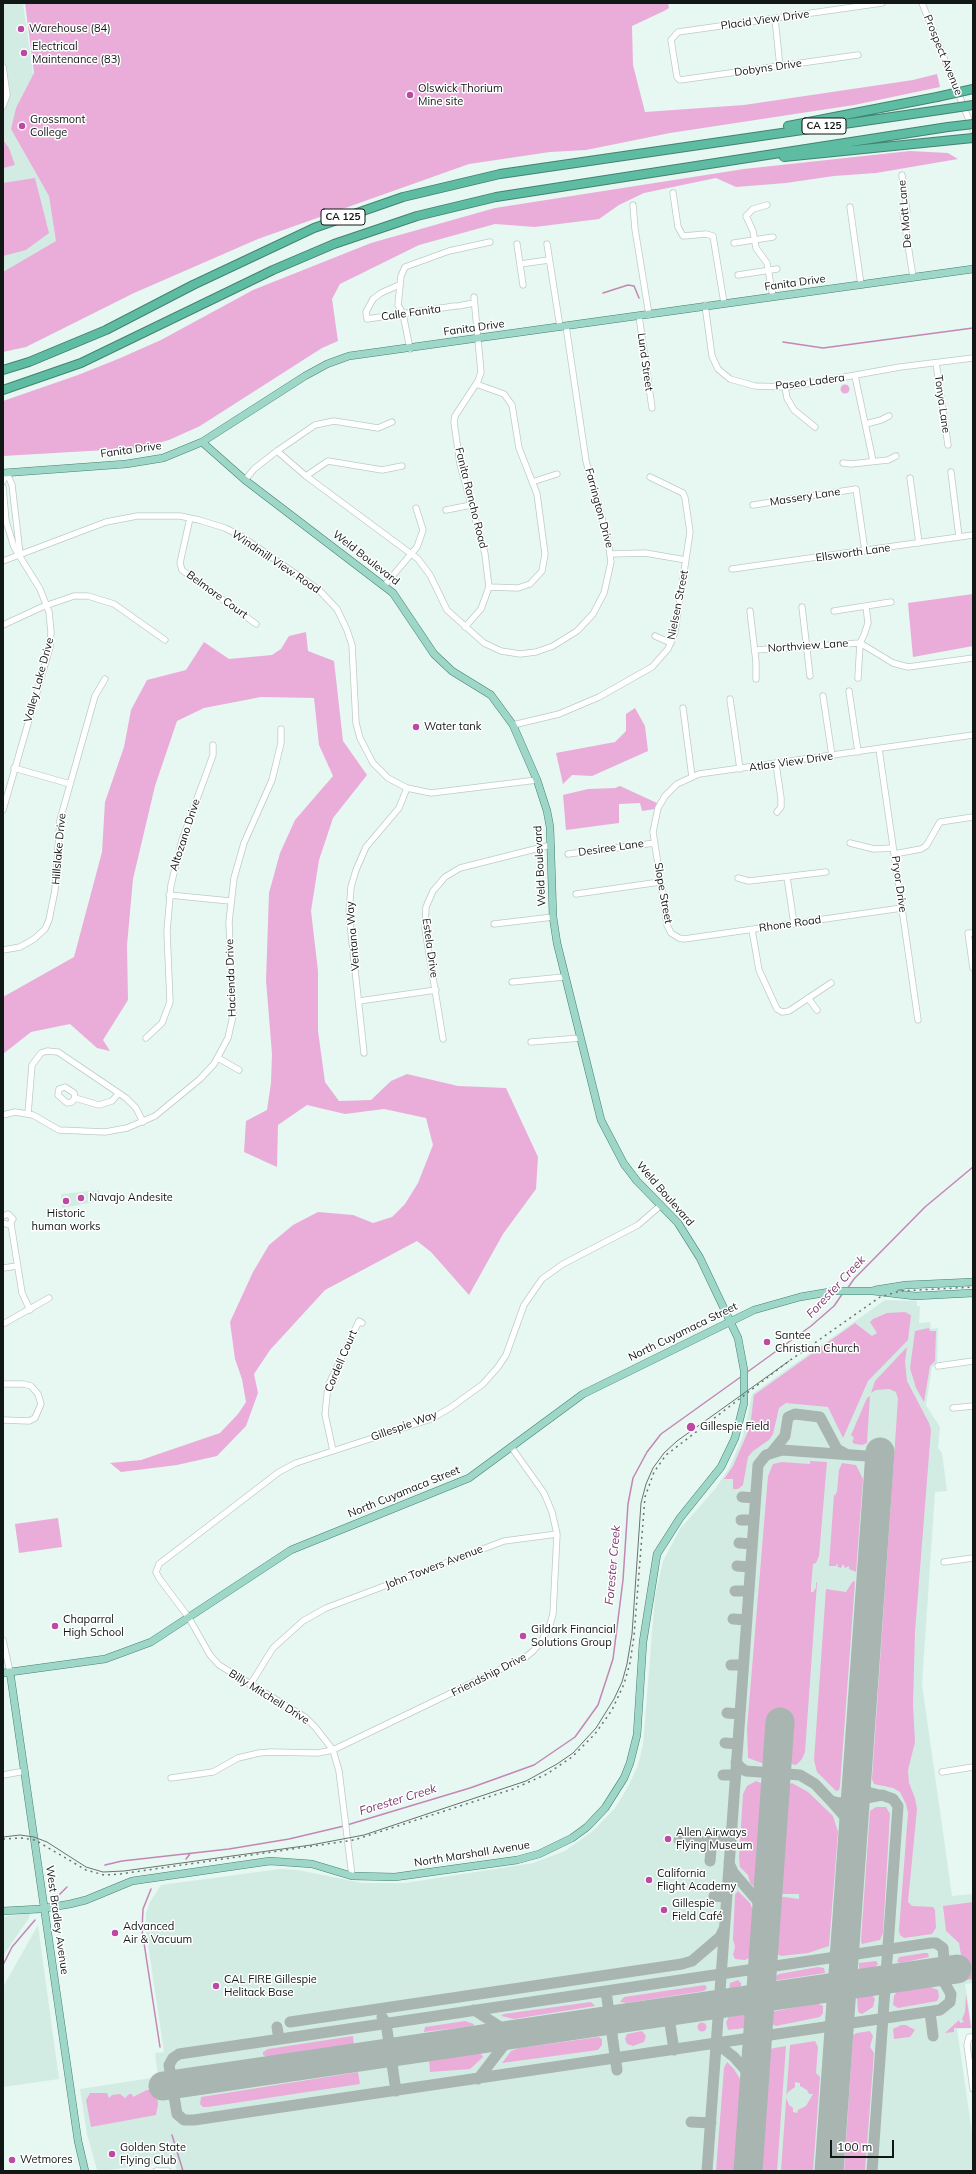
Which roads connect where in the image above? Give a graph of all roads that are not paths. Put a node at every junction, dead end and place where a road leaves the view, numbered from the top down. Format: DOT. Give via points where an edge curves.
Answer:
graph roads {
  1 [pos="882,3"];
  2 [pos="922,3"];
  3 [pos="775,19"];
  4 [pos="858,55"];
  5 [pos="3,67"];
  6 [pos="780,67"];
  7 [pos="678,80"];
  8 [pos="973,89"];
  9 [pos="973,105"];
  10 [pos="3,106"];
  11 [pos="973,124"];
  12 [pos="973,130"];
  13 [pos="973,138"];
  14 [pos="953,141"];
  15 [pos="973,142"];
  16 [pos="709,143"];
  17 [pos="740,159"];
  18 [pos="902,174"];
  19 [pos="673,193"];
  20 [pos="633,205"];
  21 [pos="767,205"];
  22 [pos="850,207"];
  23 [pos="773,237"];
  24 [pos="754,240"];
  25 [pos="490,242"];
  26 [pos="734,242"];
  27 [pos="517,244"];
  28 [pos="547,244"];
  29 [pos="549,260"];
  30 [pos="520,264"];
  31 [pos="777,268"];
  32 [pos="973,269"];
  33 [pos="768,270"];
  34 [pos="738,275"];
  35 [pos="913,277"];
  36 [pos="399,285"];
  37 [pos="523,285"];
  38 [pos="861,285"];
  39 [pos="773,297"];
  40 [pos="474,300"];
  41 [pos="724,303"];
  42 [pos="705,305"];
  43 [pos="403,314"];
  44 [pos="649,315"];
  45 [pos="639,316"];
  46 [pos="563,326"];
  47 [pos="478,338"];
  48 [pos="410,349"];
  49 [pos="973,358"];
  50 [pos="936,363"];
  51 [pos="3,370"];
  52 [pos="856,376"];
  53 [pos="476,384"];
  54 [pos="785,386"];
  55 [pos="3,390"];
  56 [pos="652,408"];
  57 [pos="889,416"];
  58 [pos="392,422"];
  59 [pos="866,424"];
  60 [pos="815,427"];
  61 [pos="202,442"];
  62 [pos="948,446"];
  63 [pos="277,451"];
  64 [pos="896,456"];
  65 [pos="873,461"];
  66 [pos="843,463"];
  67 [pos="402,466"];
  68 [pos="951,472"];
  69 [pos="5,473"];
  70 [pos="557,474"];
  71 [pos="306,476"];
  72 [pos="650,477"];
  73 [pos="910,478"];
  74 [pos="245,480"];
  75 [pos="3,481"];
  76 [pos="532,482"];
  77 [pos="3,487"];
  78 [pos="471,505"];
  79 [pos="753,505"];
  80 [pos="416,508"];
  81 [pos="446,510"];
  82 [pos="190,518"];
  83 [pos="973,535"];
  84 [pos="959,537"];
  85 [pos="919,543"];
  86 [pos="865,551"];
  87 [pos="410,553"];
  88 [pos="611,554"];
  89 [pos="20,555"];
  90 [pos="686,560"];
  91 [pos="3,561"];
  92 [pos="732,569"];
  93 [pos="384,586"];
  94 [pos="489,587"];
  95 [pos="891,602"];
  96 [pos="47,605"];
  97 [pos="866,606"];
  98 [pos="802,607"];
  99 [pos="834,611"];
  100 [pos="750,612"];
  101 [pos="256,624"];
  102 [pos="3,625"];
  103 [pos="465,627"];
  104 [pos="655,636"];
  105 [pos="165,640"];
  106 [pos="671,643"];
  107 [pos="860,643"];
  108 [pos="807,645"];
  109 [pos="755,650"];
  110 [pos="973,658"];
  111 [pos="810,676"];
  112 [pos="858,678"];
  113 [pos="105,679"];
  114 [pos="756,679"];
  115 [pos="849,691"];
  116 [pos="823,696"];
  117 [pos="730,699"];
  118 [pos="682,708"];
  119 [pos="513,725"];
  120 [pos="281,730"];
  121 [pos="973,735"];
  122 [pos="213,745"];
  123 [pos="879,749"];
  124 [pos="858,752"];
  125 [pos="832,756"];
  126 [pos="776,764"];
  127 [pos="14,768"];
  128 [pos="740,769"];
  129 [pos="692,777"];
  130 [pos="537,780"];
  131 [pos="70,784"];
  132 [pos="407,788"];
  133 [pos="3,810"];
  134 [pos="777,812"];
  135 [pos="973,817"];
  136 [pos="655,843"];
  137 [pos="850,843"];
  138 [pos="551,845"];
  139 [pos="894,851"];
  140 [pos="568,854"];
  141 [pos="826,872"];
  142 [pos="787,877"];
  143 [pos="738,878"];
  144 [pos="660,882"];
  145 [pos="576,894"];
  146 [pos="169,895"];
  147 [pos="230,901"];
  148 [pos="902,908"];
  149 [pos="553,917"];
  150 [pos="494,924"];
  151 [pos="794,924"];
  152 [pos="752,930"];
  153 [pos="971,933"];
  154 [pos="679,938"];
  155 [pos="3,950"];
  156 [pos="973,968"];
  157 [pos="564,977"];
  158 [pos="512,982"];
  159 [pos="831,983"];
  160 [pos="436,990"];
  161 [pos="808,998"];
  162 [pos="359,1001"];
  163 [pos="817,1010"];
  164 [pos="918,1020"];
  165 [pos="146,1038"];
  166 [pos="580,1038"];
  167 [pos="443,1039"];
  168 [pos="531,1042"];
  169 [pos="364,1053"];
  170 [pos="218,1058"];
  171 [pos="239,1070"];
  172 [pos="119,1093"];
  173 [pos="75,1098"];
  174 [pos="28,1114"];
  175 [pos="3,1115"];
  176 [pos="143,1122"];
  177 [pos="661,1205"];
  178 [pos="3,1216"];
  179 [pos="3,1223"];
  180 [pos="11,1224"];
  181 [pos="17,1266"];
  182 [pos="3,1268"];
  183 [pos="973,1282"];
  184 [pos="873,1291"];
  185 [pos="973,1293"];
  186 [pos="49,1298"];
  187 [pos="30,1310"];
  188 [pos="730,1320"];
  189 [pos="362,1323"];
  190 [pos="3,1324"];
  191 [pos="973,1361"];
  192 [pos="938,1366"];
  193 [pos="3,1384"];
  194 [pos="973,1406"];
  195 [pos="953,1408"];
  196 [pos="3,1420"];
  197 [pos="512,1448"];
  198 [pos="332,1451"];
  199 [pos="557,1534"];
  200 [pos="973,1558"];
  201 [pos="161,1562"];
  202 [pos="944,1562"];
  203 [pos="189,1618"];
  204 [pos="3,1640"];
  205 [pos="7,1672"];
  206 [pos="250,1685"];
  207 [pos="333,1750"];
  208 [pos="973,1767"];
  209 [pos="25,1771"];
  210 [pos="942,1772"];
  211 [pos="3,1774"];
  212 [pos="171,1778"];
  213 [pos="352,1876"];
  214 [pos="44,1909"];
  215 [pos="3,1911"];
  216 [pos="971,2037"];
  217 [pos="973,2089"];
  218 [pos="86,2171"];
  219 [pos="156,2171"];
  220 [pos="168,2171"];
  1 -- 3 [label="street, Placid View Drive"];
  2 -- 12 [label="street, Prospect Avenue"];
  3 -- 6 [label="street"];
  3 -- 7 [label="street, Placid View Drive" via="678,32 673,35 671,40"];
  4 -- 6 [label="street, Dobyns Drive"];
  5 -- 10 [label="street" via="7,95"];
  6 -- 7 [label="street, Dobyns Drive"];
  8 -- 16 [label="highway, bridge"];
  9 -- 16 [label="highway, CA 125, bridge"];
  11 -- 17 [label="highway, CA 125, bridge"];
  13 -- 14 [label="highway"];
  14 -- 15 [label="highway"];
  14 -- 17 [label="highway" via="753,160"];
  16 -- 51 [label="highway, CA 125" via="500,174 403,197 314,228 106,330"];
  17 -- 55 [label="highway, CA 125" via="496,196 399,222 346,239 273,270 81,364"];
  18 -- 35 [label="street, De Mott Lane" via="907,212 903,213"];
  19 -- 41 [label="street" via="678,227 683,236 713,236"];
  20 -- 44 [label="street"];
  21 -- 24 [label="street" via="753,209 746,216"];
  22 -- 38 [label="street"];
  23 -- 24 [label="street"];
  24 -- 26 [label="street"];
  24 -- 33 [label="street" via="756,248 767,263"];
  25 -- 36 [label="street" via="448,251 405,268"];
  27 -- 30 [label="street"];
  28 -- 29 [label="street, Farrington Drive"];
  29 -- 30 [label="street"];
  29 -- 46 [label="street, Farrington Drive"];
  30 -- 37 [label="street"];
  31 -- 33 [label="street"];
  32 -- 35 [label="main road, Fanita Drive"];
  33 -- 34 [label="street"];
  33 -- 39 [label="street"];
  35 -- 38 [label="main road, Fanita Drive"];
  36 -- 43 [label="street" via="398,305"];
  36 -- 43 [label="street, Calle Fanita" via="380,293 373,299 366,312 367,319"];
  38 -- 39 [label="main road, Fanita Drive"];
  39 -- 41 [label="main road, Fanita Drive"];
  40 -- 43 [label="street, Calle Fanita" via="456,306"];
  40 -- 47 [label="street, Fanita Rancho Road"];
  41 -- 42 [label="main road, Fanita Drive"];
  42 -- 44 [label="main road, Fanita Drive"];
  42 -- 54 [label="street, Paseo Ladera" via="712,356 718,369 730,379 755,386"];
  43 -- 48 [label="street"];
  44 -- 45 [label="main road, Fanita Drive"];
  45 -- 46 [label="main road, Fanita Drive"];
  45 -- 56 [label="street, Lund Street"];
  46 -- 47 [label="main road, Fanita Drive"];
  46 -- 88 [label="street, Farrington Drive" via="586,461"];
  47 -- 48 [label="main road, Fanita Drive"];
  47 -- 53 [label="street, Fanita Rancho Road" via="482,369"];
  48 -- 61 [label="main road, Fanita Drive" via="349,356 327,364"];
  49 -- 50 [label="street, Paseo Ladera"];
  50 -- 52 [label="street, Paseo Ladera"];
  50 -- 62 [label="street, Tonya Lane"];
  52 -- 54 [label="street, Paseo Ladera"];
  52 -- 59 [label="street"];
  53 -- 76 [label="street" via="504,394 510,400 519,448"];
  53 -- 78 [label="street, Fanita Rancho Road" via="455,416 454,422 460,464"];
  54 -- 60 [label="street" via="787,398 794,410"];
  57 -- 59 [label="street"];
  58 -- 63 [label="street" via="378,428 334,421 319,424"];
  59 -- 65 [label="street"];
  61 -- 69 [label="main road, Fanita Drive" via="154,460"];
  61 -- 74 [label="main road, Weld Boulevard"];
  63 -- 71 [label="street, Farrington Drive"];
  63 -- 74 [label="street" via="254,469"];
  64 -- 65 [label="street" via="888,460"];
  65 -- 66 [label="street"];
  67 -- 71 [label="street" via="382,470 328,461"];
  68 -- 84 [label="street"];
  69 -- 75 [label="street"];
  69 -- 89 [label="street, Valley Lake Drive" via="12,485"];
  70 -- 76 [label="street"];
  71 -- 87 [label="street, Farrington Drive"];
  72 -- 90 [label="street, Nielsen Street" via="681,491 684,495 690,537"];
  73 -- 85 [label="street"];
  74 -- 93 [label="main road, Weld Boulevard"];
  76 -- 94 [label="street" via="537,494 545,554 543,567 537,578 526,586"];
  77 -- 89 [label="street, Valley Lake Drive" via="6,521 14,547"];
  78 -- 81 [label="street"];
  78 -- 94 [label="street, Fanita Rancho Road" via="485,554"];
  79 -- 86 [label="street, Massery Lane" via="856,489"];
  80 -- 87 [label="street" via="423,530 417,547"];
  82 -- 89 [label="street, Windmill View Road" via="153,515 116,520"];
  82 -- 101 [label="street, Belmore Court" via="180,563 182,570"];
  82 -- 132 [label="street, Windmill View Road" via="216,525 241,536 319,590 333,604 344,622 352,646 356,724 362,744 373,763 383,773"];
  83 -- 84 [label="street, Ellsworth Lane"];
  84 -- 85 [label="street, Ellsworth Lane"];
  85 -- 86 [label="street, Ellsworth Lane"];
  86 -- 92 [label="street, Ellsworth Lane"];
  87 -- 93 [label="street"];
  87 -- 103 [label="street, Farrington Drive" via="426,569 447,610"];
  88 -- 90 [label="street" via="645,553"];
  88 -- 103 [label="street, Farrington Drive" via="608,578 597,607 582,626 559,643 532,653 507,652 484,643"];
  89 -- 91 [label="street, Windmill View Road"];
  89 -- 96 [label="street, Valley Lake Drive"];
  90 -- 106 [label="street, Nielsen Street"];
  93 -- 119 [label="main road, Weld Boulevard" via="405,608 417,631 434,654 452,671 491,695"];
  94 -- 103 [label="street, Fanita Rancho Road" via="481,609"];
  95 -- 97 [label="street"];
  96 -- 102 [label="street"];
  96 -- 105 [label="street" via="74,596 101,599 114,604"];
  96 -- 127 [label="street, Valley Lake Drive" via="51,626 50,647"];
  97 -- 99 [label="street"];
  97 -- 107 [label="street" via="867,627"];
  98 -- 108 [label="street"];
  100 -- 109 [label="street"];
  104 -- 106 [label="street"];
  106 -- 119 [label="street, Nielsen Street" via="665,654 652,667 599,697 559,714"];
  107 -- 108 [label="street, Northview Lane"];
  107 -- 110 [label="street, Northview Lane" via="893,664 908,667"];
  107 -- 112 [label="street"];
  108 -- 109 [label="street, Northview Lane"];
  108 -- 111 [label="street"];
  109 -- 114 [label="street"];
  113 -- 131 [label="street, Hillslake Drive" via="95,696"];
  115 -- 124 [label="street"];
  116 -- 125 [label="street"];
  117 -- 128 [label="street"];
  118 -- 129 [label="street"];
  119 -- 130 [label="main road, Weld Boulevard"];
  120 -- 147 [label="street, Hacienda Drive" via="281,743 272,780 244,843"];
  121 -- 123 [label="street, Atlas View Drive"];
  122 -- 146 [label="street, Altozano Drive" via="213,755 178,851"];
  123 -- 124 [label="street, Atlas View Drive"];
  123 -- 139 [label="street, Pryor Drive"];
  124 -- 125 [label="street, Atlas View Drive"];
  125 -- 126 [label="street, Atlas View Drive"];
  126 -- 128 [label="street, Atlas View Drive"];
  126 -- 134 [label="street" via="781,798 781,807"];
  127 -- 131 [label="street"];
  127 -- 133 [label="street, Valley Lake Drive"];
  128 -- 129 [label="street, Atlas View Drive"];
  129 -- 136 [label="street, Atlas View Drive" via="677,784 658,808 654,822"];
  130 -- 132 [label="street, Windmill View Road" via="438,793 419,792"];
  130 -- 138 [label="main road, Weld Boulevard" via="547,811"];
  131 -- 155 [label="street, Hillslake Drive" via="60,820 56,890 45,930 34,940 20,947"];
  132 -- 162 [label="street, Ventana Way" via="399,808 366,847 351,887 349,914"];
  135 -- 139 [label="street" via="940,822 926,846 921,849"];
  136 -- 140 [label="street, Desiree Lane"];
  136 -- 144 [label="street, Slope Street"];
  137 -- 139 [label="street"];
  138 -- 149 [label="main road, Weld Boulevard"];
  138 -- 160 [label="street, Estela Drive" via="460,868 444,877 436,886 428,901 425,919"];
  139 -- 148 [label="street, Pryor Drive"];
  141 -- 142 [label="street"];
  142 -- 143 [label="street" via="749,881"];
  142 -- 151 [label="street"];
  144 -- 145 [label="street"];
  144 -- 154 [label="street, Slope Street" via="667,925"];
  146 -- 147 [label="street"];
  146 -- 165 [label="street, Altozano Drive" via="167,931 170,1002 162,1023"];
  147 -- 170 [label="street, Hacienda Drive" via="229,945 234,1008 228,1038"];
  148 -- 151 [label="street, Rhone Road"];
  148 -- 164 [label="street, Pryor Drive"];
  149 -- 150 [label="street"];
  149 -- 157 [label="main road, Weld Boulevard"];
  151 -- 152 [label="street, Rhone Road"];
  152 -- 154 [label="street, Rhone Road"];
  152 -- 161 [label="street" via="759,970 777,1009 782,1012 789,1011"];
  153 -- 156 [label="street"];
  157 -- 158 [label="street"];
  157 -- 166 [label="main road, Weld Boulevard"];
  159 -- 161 [label="street"];
  160 -- 162 [label="street"];
  160 -- 167 [label="street, Estela Drive"];
  161 -- 163 [label="street"];
  162 -- 169 [label="street, Ventana Way"];
  166 -- 168 [label="street"];
  166 -- 177 [label="main road, Weld Boulevard" via="596,1104 611,1143 637,1181"];
  170 -- 171 [label="street"];
  170 -- 176 [label="street, Hacienda Drive" via="205,1074 166,1108"];
  172 -- 173 [label="street" via="112,1101 102,1105 94,1105"];
  172 -- 174 [label="street" via="58,1052 47,1050 41,1053 32,1066"];
  172 -- 176 [label="street" via="133,1104"];
  174 -- 175 [label="street, Hacienda Drive" via="15,1112"];
  174 -- 176 [label="street, Hacienda Drive" via="59,1130 105,1132"];
  177 -- 188 [label="main road, Weld Boulevard" via="690,1242"];
  177 -- 198 [label="street, Gillespie Way" via="638,1225 563,1264 542,1279 524,1305 506,1355 483,1384 432,1418"];
  178 -- 180 [label="street" via="11,1216"];
  179 -- 180 [label="street"];
  180 -- 181 [label="street"];
  181 -- 182 [label="street"];
  181 -- 187 [label="street" via="22,1293"];
  183 -- 184 [label="main road, North Cuyamaca Street" via="899,1286"];
  184 -- 185 [label="main road, North Cuyamaca Street" via="914,1296"];
  184 -- 188 [label="main road, North Cuyamaca Street" via="835,1291 780,1302"];
  186 -- 187 [label="street"];
  187 -- 190 [label="street"];
  188 -- 197 [label="main road, North Cuyamaca Street" via="583,1394 558,1410"];
  188 -- 213 [label="main road, North Marshall Avenue" via="738,1338 743,1363 744,1389 739,1427 728,1456 713,1479 680,1518 657,1554 643,1642 637,1737 624,1778 605,1808 572,1838 539,1854 517,1860 395,1877"];
  189 -- 198 [label="street, Cordell Court" via="359,1321 328,1386 325,1414"];
  191 -- 192 [label="street"];
  193 -- 196 [label="street" via="27,1385 34,1389 40,1404 35,1418 26,1422"];
  194 -- 195 [label="street"];
  197 -- 199 [label="street" via="544,1493"];
  197 -- 203 [label="main road, North Cuyamaca Street" via="469,1478 291,1550"];
  198 -- 201 [label="street, Gillespie Way" via="296,1463 279,1472"];
  199 -- 206 [label="street, John Towers Avenue" via="504,1541 326,1608 303,1621 273,1648"];
  199 -- 207 [label="street, Friendship Drive" via="553,1614 549,1628 533,1651 526,1657"];
  200 -- 202 [label="street"];
  201 -- 203 [label="street, Billy Mitchell Drive" via="156,1572"];
  203 -- 205 [label="main road, North Cuyamaca Street" via="151,1642 105,1659"];
  203 -- 206 [label="street, Billy Mitchell Drive" via="210,1655 219,1665"];
  204 -- 205 [label="street"];
  205 -- 209 [label="main road, West Bradley Avenue"];
  206 -- 207 [label="street, Billy Mitchell Drive" via="308,1719"];
  207 -- 212 [label="street, Friendship Drive" via="318,1753 259,1753 238,1758 213,1772"];
  207 -- 213 [label="street, Billy Mitchell Drive" via="339,1771"];
  208 -- 210 [label="street"];
  209 -- 211 [label="street"];
  209 -- 214 [label="main road, West Bradley Avenue"];
  213 -- 214 [label="main road, North Marshall Avenue" via="312,1864 270,1861 132,1881 86,1900"];
  214 -- 215 [label="main road, North Marshall Avenue"];
  214 -- 218 [label="main road, West Bradley Avenue" via="78,2142"];
  216 -- 217 [label="street" via="967,2045"];
  219 -- 220 [label="street"];
}
